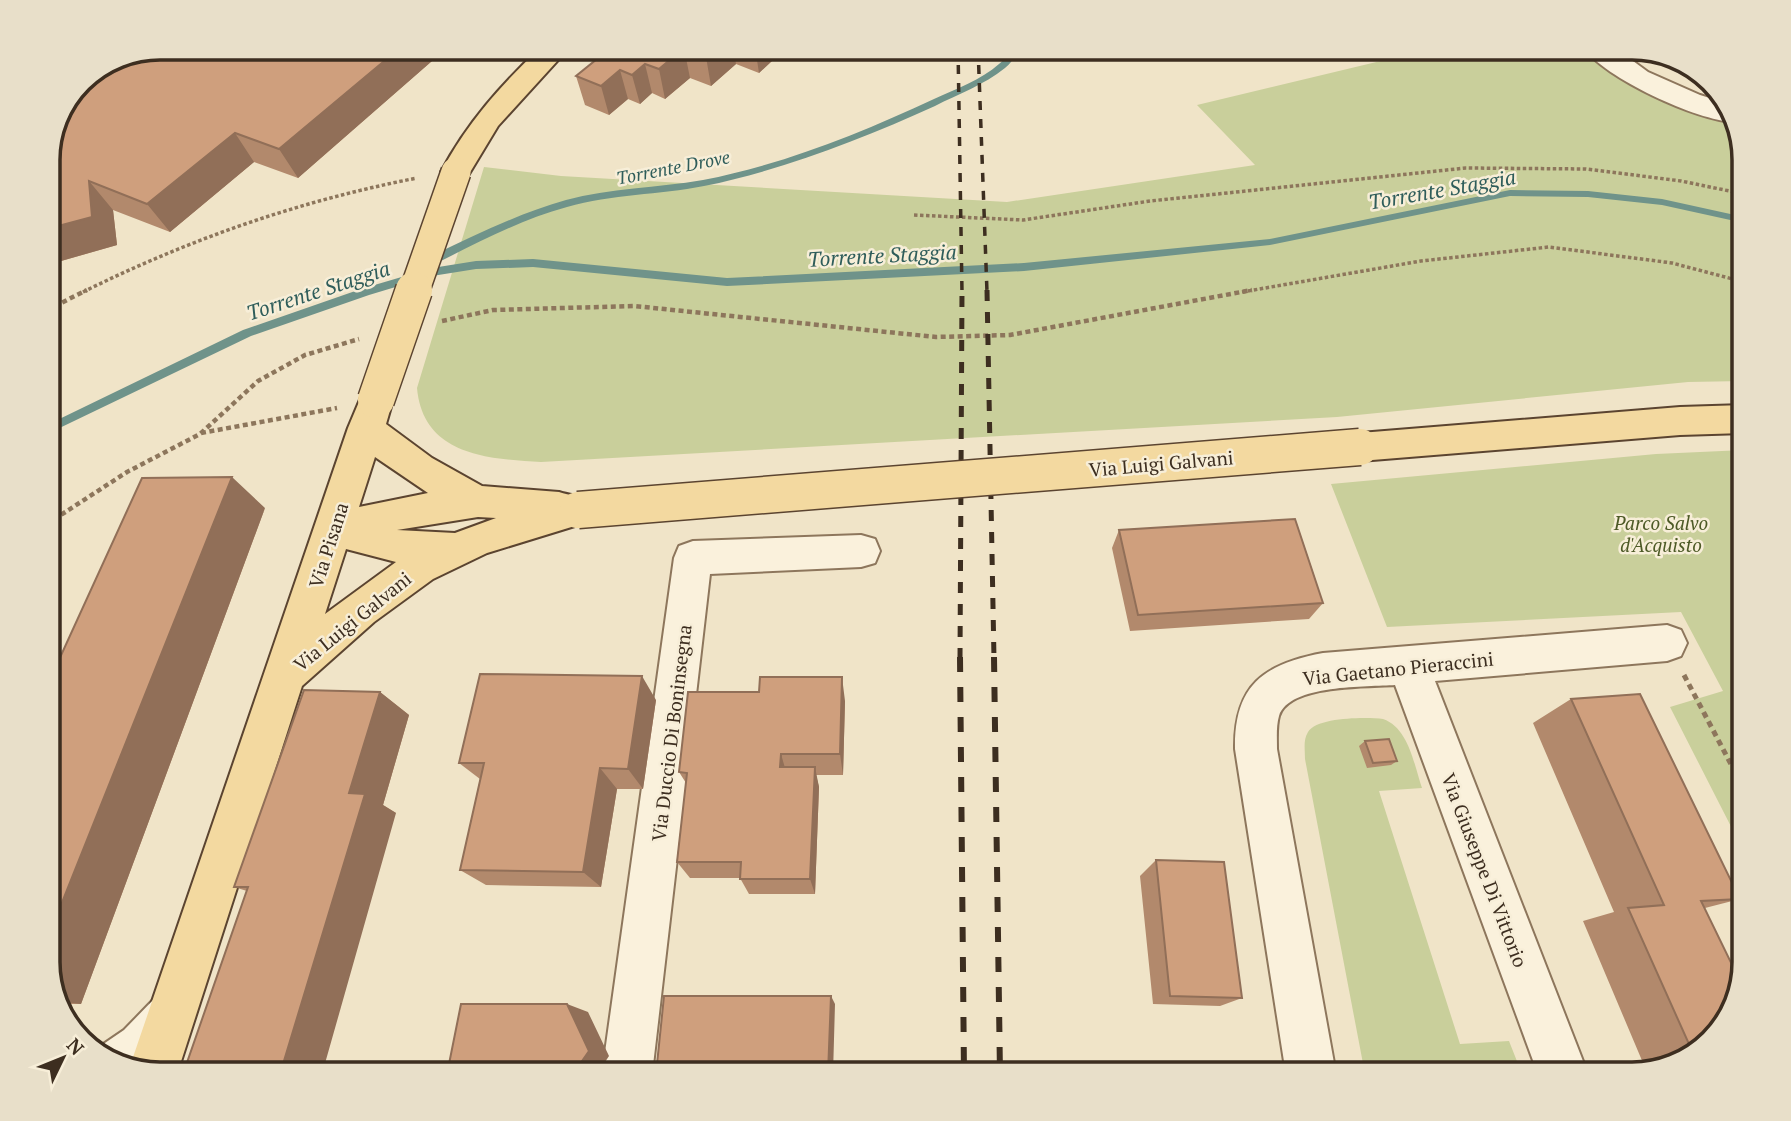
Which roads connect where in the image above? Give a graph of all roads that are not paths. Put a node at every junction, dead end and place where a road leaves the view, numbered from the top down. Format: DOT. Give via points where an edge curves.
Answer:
graph roads {
  1 [pos="544,60"];
  2 [pos="1614,60"];
  3 [pos="1718,110"];
  4 [pos="371,414"];
  5 [pos="1731,419"];
  6 [pos="478,501"];
  7 [pos="578,510"];
  8 [pos="333,529"];
  9 [pos="457,549"];
  10 [pos="860,551"];
  11 [pos="1667,643"];
  12 [pos="1409,666"];
  13 [pos="285,675"];
  14 [pos="172,1015"];
  15 [pos="129,1057"];
  16 [pos="156,1062"];
  17 [pos="629,1062"];
  18 [pos="1309,1062"];
  19 [pos="1558,1062"];
  1 -- 4 [label="main road, Via Pisana, bridge" via="490,115 456,172"];
  2 -- 3 [label="street" via="1638,78"];
  4 -- 6 [label="main road, Via Luigi Galvani" via="393,453"];
  4 -- 8 [label="main road, Via Pisana"];
  5 -- 7 [label="main road, Via Luigi Galvani, bridge"];
  6 -- 7 [label="main road, Via Luigi Galvani"];
  6 -- 8 [label="main road, Via Luigi Galvani"];
  7 -- 9 [label="main road, Via Luigi Galvani"];
  8 -- 9 [label="main road, Via Luigi Galvani" via="405,548"];
  8 -- 13 [label="main road, Via Pisana"];
  9 -- 13 [label="main road, Via Luigi Galvani" via="387,589"];
  10 -- 17 [label="street, Via Duccio Di Boninsegna" via="693,558"];
  11 -- 12 [label="street, Via Gaetano Pieraccini"];
  12 -- 18 [label="street, Via Gaetano Pieraccini" via="1323,672 1287,680 1270,692 1257,717 1256,749"];
  12 -- 19 [label="street, Via Giuseppe Di Vittorio"];
  13 -- 14 [label="main road, Via Pisana"];
  14 -- 15 [label="street"];
  14 -- 16 [label="main road, Via Pisana"];
}
